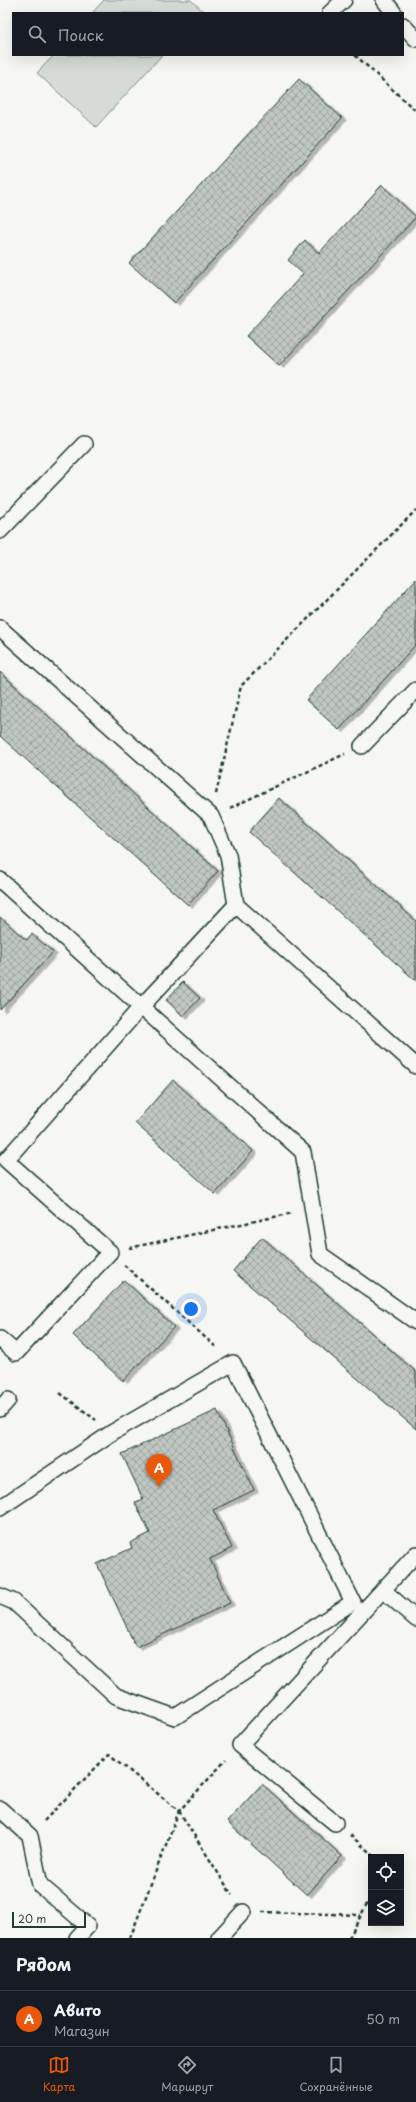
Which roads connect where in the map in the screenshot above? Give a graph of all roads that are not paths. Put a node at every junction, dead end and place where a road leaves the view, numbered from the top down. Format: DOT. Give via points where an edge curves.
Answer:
graph roads {
  1 [pos="344,0"];
  2 [pos="384,0"];
  3 [pos="331,12"];
  4 [pos="393,12"];
  5 [pos="404,26"];
  6 [pos="416,39"];
  7 [pos="84,444"];
  8 [pos="0,531"];
  9 [pos="0,628"];
  10 [pos="416,690"];
  11 [pos="362,746"];
  12 [pos="0,880"];
  13 [pos="236,905"];
  14 [pos="141,1007"];
  15 [pos="416,1066"];
  16 [pos="416,1322"];
  17 [pos="0,1339"];
  18 [pos="0,1508"];
  19 [pos="416,1554"];
  20 [pos="384,1590"];
  21 [pos="0,1596"];
  22 [pos="416,1619"];
  23 [pos="0,1809"];
  24 [pos="335,1823"];
  25 [pos="243,1912"];
  26 [pos="77,1938"];
  27 [pos="219,1938"];
  1 -- 3 [label="lane"];
  2 -- 4 [label="lane"];
  5 -- 6 [label="lane"];
  7 -- 8 [label="lane"];
  9 -- 13 [label="lane" via="211,816 228,855"];
  10 -- 11 [label="lane"];
  12 -- 14 [label="lane"];
  13 -- 14 [label="lane"];
  13 -- 15 [label="lane"];
  14 -- 16 [label="lane" via="303,1152 320,1254"];
  14 -- 17 [label="lane" via="6,1160 110,1252 16,1353"];
  18 -- 21 [label="lane" via="113,1432 233,1363 353,1602 175,1717 116,1696 14,1602"];
  19 -- 20 [label="lane"];
  20 -- 22 [label="lane"];
  20 -- 24 [label="lane" via="240,1745"];
  23 -- 26 [label="lane" via="30,1836 40,1885 88,1926"];
  25 -- 27 [label="lane"];
}
